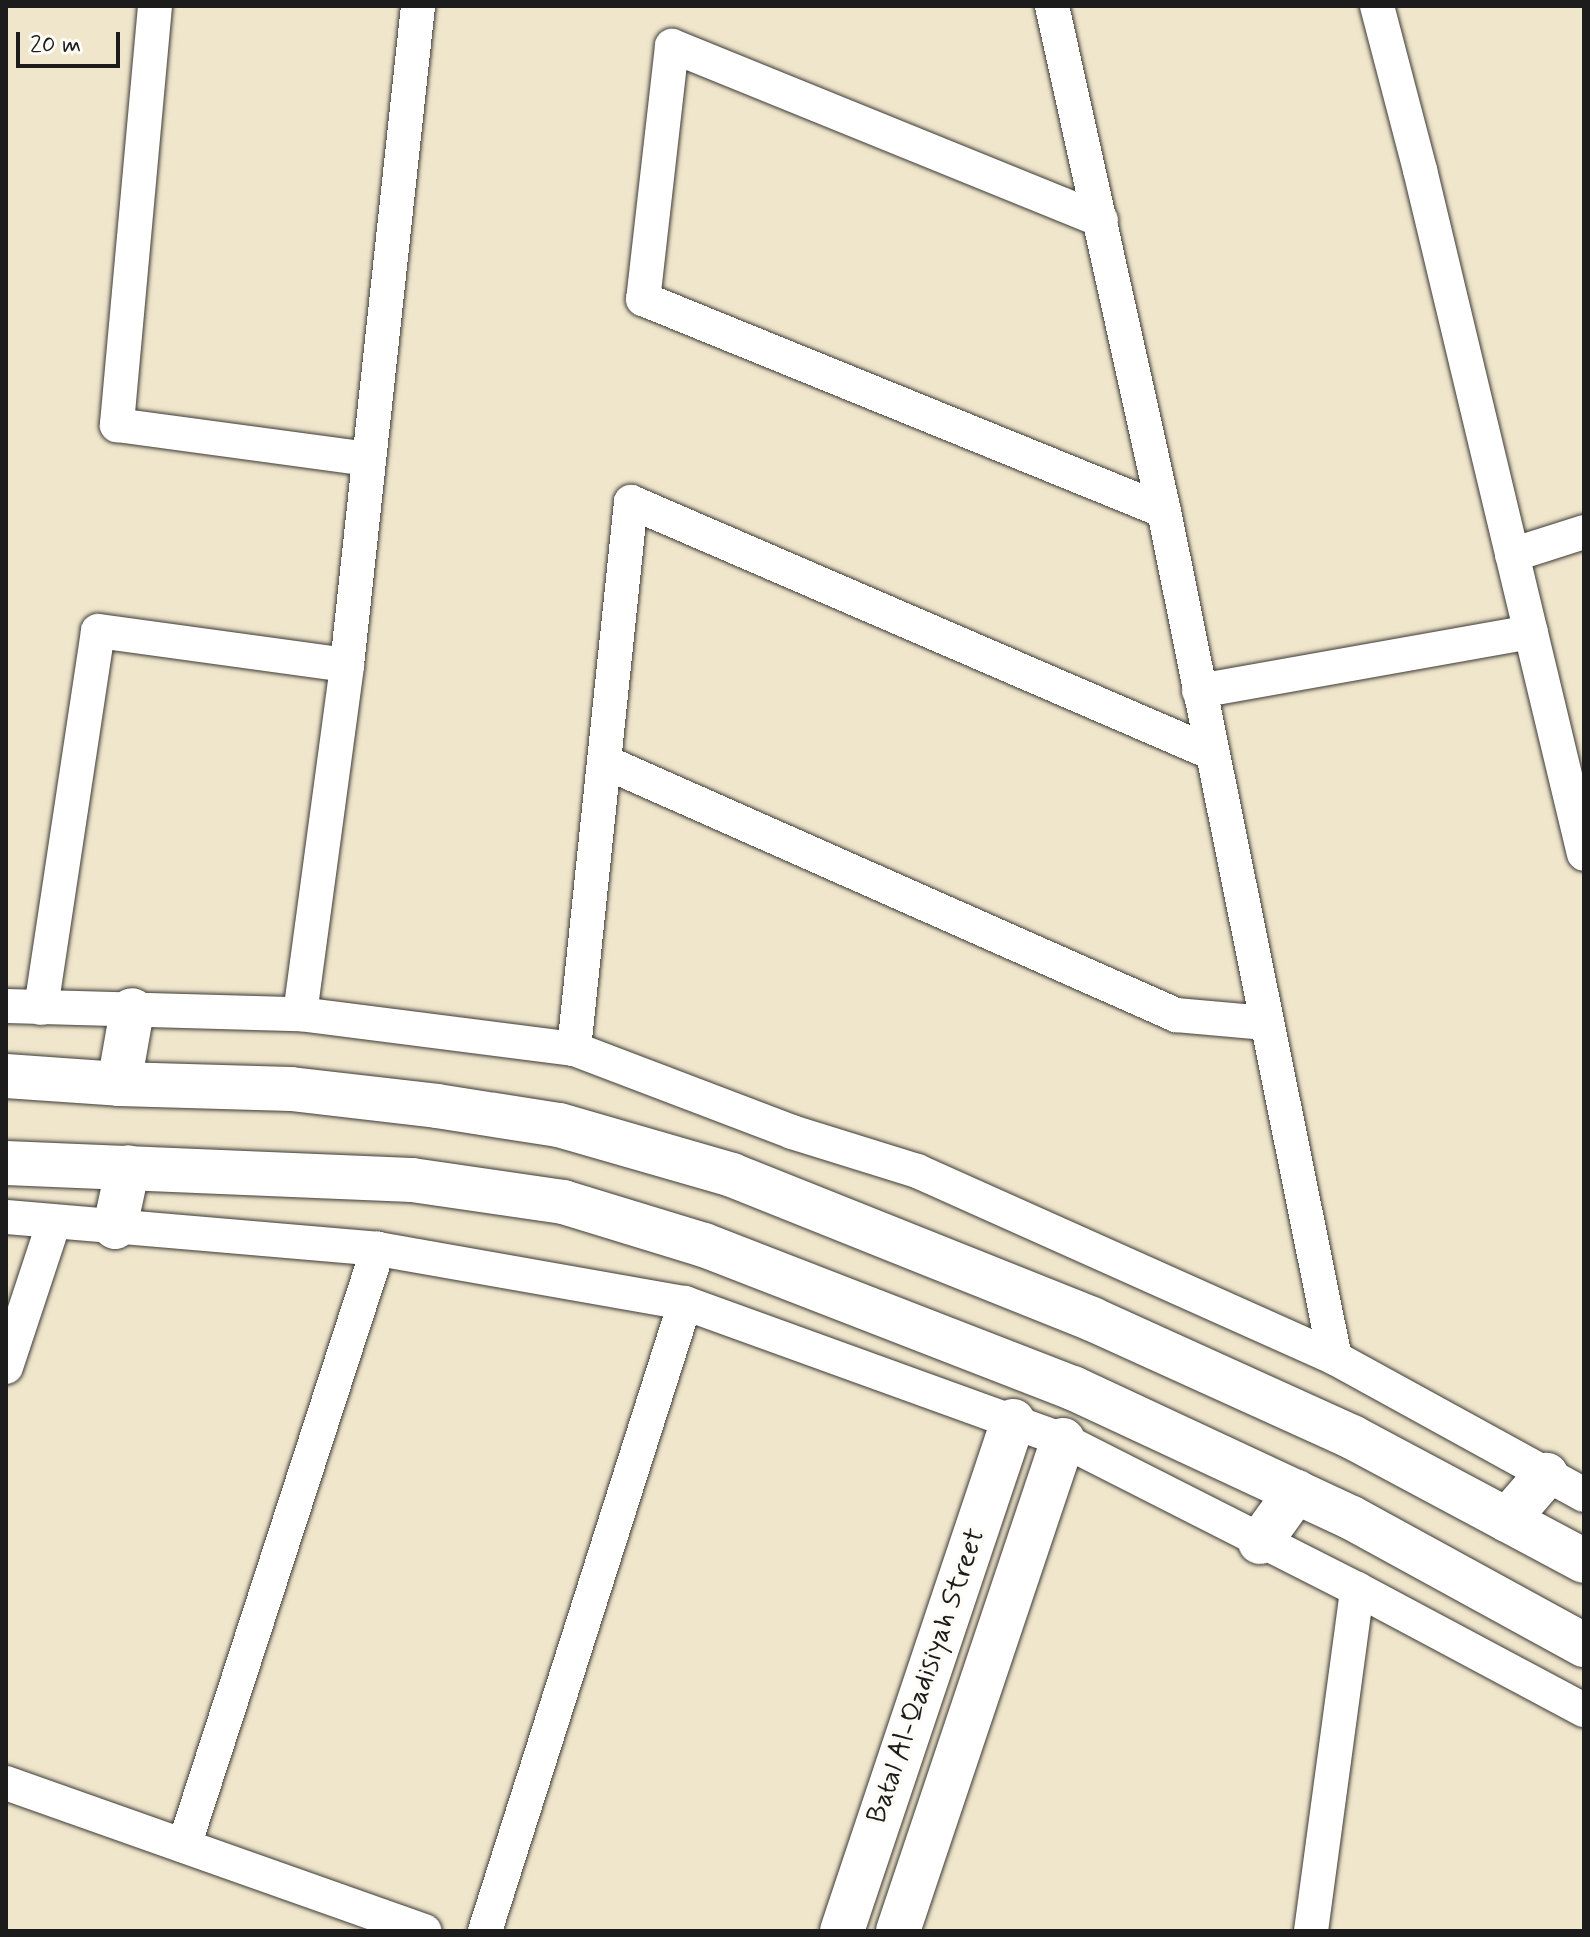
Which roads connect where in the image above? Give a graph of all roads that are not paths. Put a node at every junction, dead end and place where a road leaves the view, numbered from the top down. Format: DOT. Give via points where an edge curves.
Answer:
graph roads {
  1 [pos="155,6"];
  2 [pos="418,6"];
  3 [pos="1052,6"];
  4 [pos="1377,6"];
  5 [pos="1101,220"];
  6 [pos="369,459"];
  7 [pos="1164,511"];
  8 [pos="1584,532"];
  9 [pos="1512,555"];
  10 [pos="1531,632"];
  11 [pos="347,665"];
  12 [pos="1199,691"];
  13 [pos="1212,753"];
  14 [pos="605,762"];
  15 [pos="1584,854"];
  16 [pos="6,1006"];
  17 [pos="41,1008"];
  18 [pos="132,1010"];
  19 [pos="300,1014"];
  20 [pos="1266,1023"];
  21 [pos="574,1049"];
  22 [pos="6,1076"];
  23 [pos="119,1084"];
  24 [pos="6,1163"];
  25 [pos="128,1167"];
  26 [pos="6,1217"];
  27 [pos="54,1222"];
  28 [pos="115,1227"];
  29 [pos="378,1249"];
  30 [pos="685,1303"];
  31 [pos="1335,1358"];
  32 [pos="6,1367"];
  33 [pos="1013,1421"];
  34 [pos="1063,1440"];
  35 [pos="1546,1475"];
  36 [pos="1296,1492"];
  37 [pos="1584,1495"];
  38 [pos="1507,1520"];
  39 [pos="1260,1542"];
  40 [pos="1584,1561"];
  41 [pos="1357,1589"];
  42 [pos="1584,1645"];
  43 [pos="1584,1710"];
  44 [pos="6,1783"];
  45 [pos="184,1846"];
  46 [pos="425,1931"];
  47 [pos="485,1931"];
  48 [pos="842,1931"];
  49 [pos="898,1931"];
  50 [pos="1311,1931"];
  1 -- 6 [label="street" via="117,425"];
  2 -- 6 [label="street"];
  3 -- 5 [label="street"];
  4 -- 9 [label="street"];
  5 -- 7 [label="street"];
  5 -- 7 [label="street" via="672,46 643,299"];
  6 -- 11 [label="street"];
  7 -- 12 [label="street"];
  8 -- 9 [label="street"];
  9 -- 10 [label="street"];
  10 -- 12 [label="street"];
  10 -- 15 [label="street"];
  11 -- 17 [label="street" via="98,631"];
  11 -- 19 [label="street"];
  12 -- 13 [label="street"];
  13 -- 14 [label="street" via="631,502"];
  13 -- 20 [label="street"];
  14 -- 20 [label="street" via="1176,1015"];
  14 -- 21 [label="street"];
  16 -- 17 [label="street"];
  17 -- 18 [label="street"];
  18 -- 19 [label="street"];
  18 -- 23 [label="main road"];
  19 -- 21 [label="street"];
  20 -- 31 [label="street"];
  21 -- 31 [label="street" via="792,1132 917,1171"];
  22 -- 23 [label="main road"];
  23 -- 38 [label="main road" via="291,1089 437,1106 559,1125 732,1175 1092,1319 1352,1437"];
  24 -- 25 [label="main road"];
  25 -- 28 [label="main road"];
  25 -- 36 [label="main road" via="412,1180 563,1202 704,1245 1073,1388"];
  26 -- 27 [label="street"];
  27 -- 28 [label="street"];
  27 -- 32 [label="street"];
  28 -- 29 [label="street"];
  29 -- 30 [label="street"];
  29 -- 45 [label="street"];
  30 -- 33 [label="street"];
  30 -- 47 [label="street"];
  31 -- 35 [label="street"];
  33 -- 34 [label="street"];
  33 -- 48 [label="main road, Batal Al-Qadisiyah Street"];
  34 -- 39 [label="street"];
  34 -- 49 [label="main road, Batal Al-Qadisiyah Street"];
  35 -- 37 [label="street"];
  35 -- 38 [label="main road"];
  36 -- 39 [label="main road"];
  36 -- 42 [label="main road"];
  38 -- 40 [label="main road"];
  39 -- 41 [label="street"];
  41 -- 43 [label="street"];
  41 -- 50 [label="street"];
  44 -- 45 [label="street"];
  45 -- 46 [label="street"];
}
